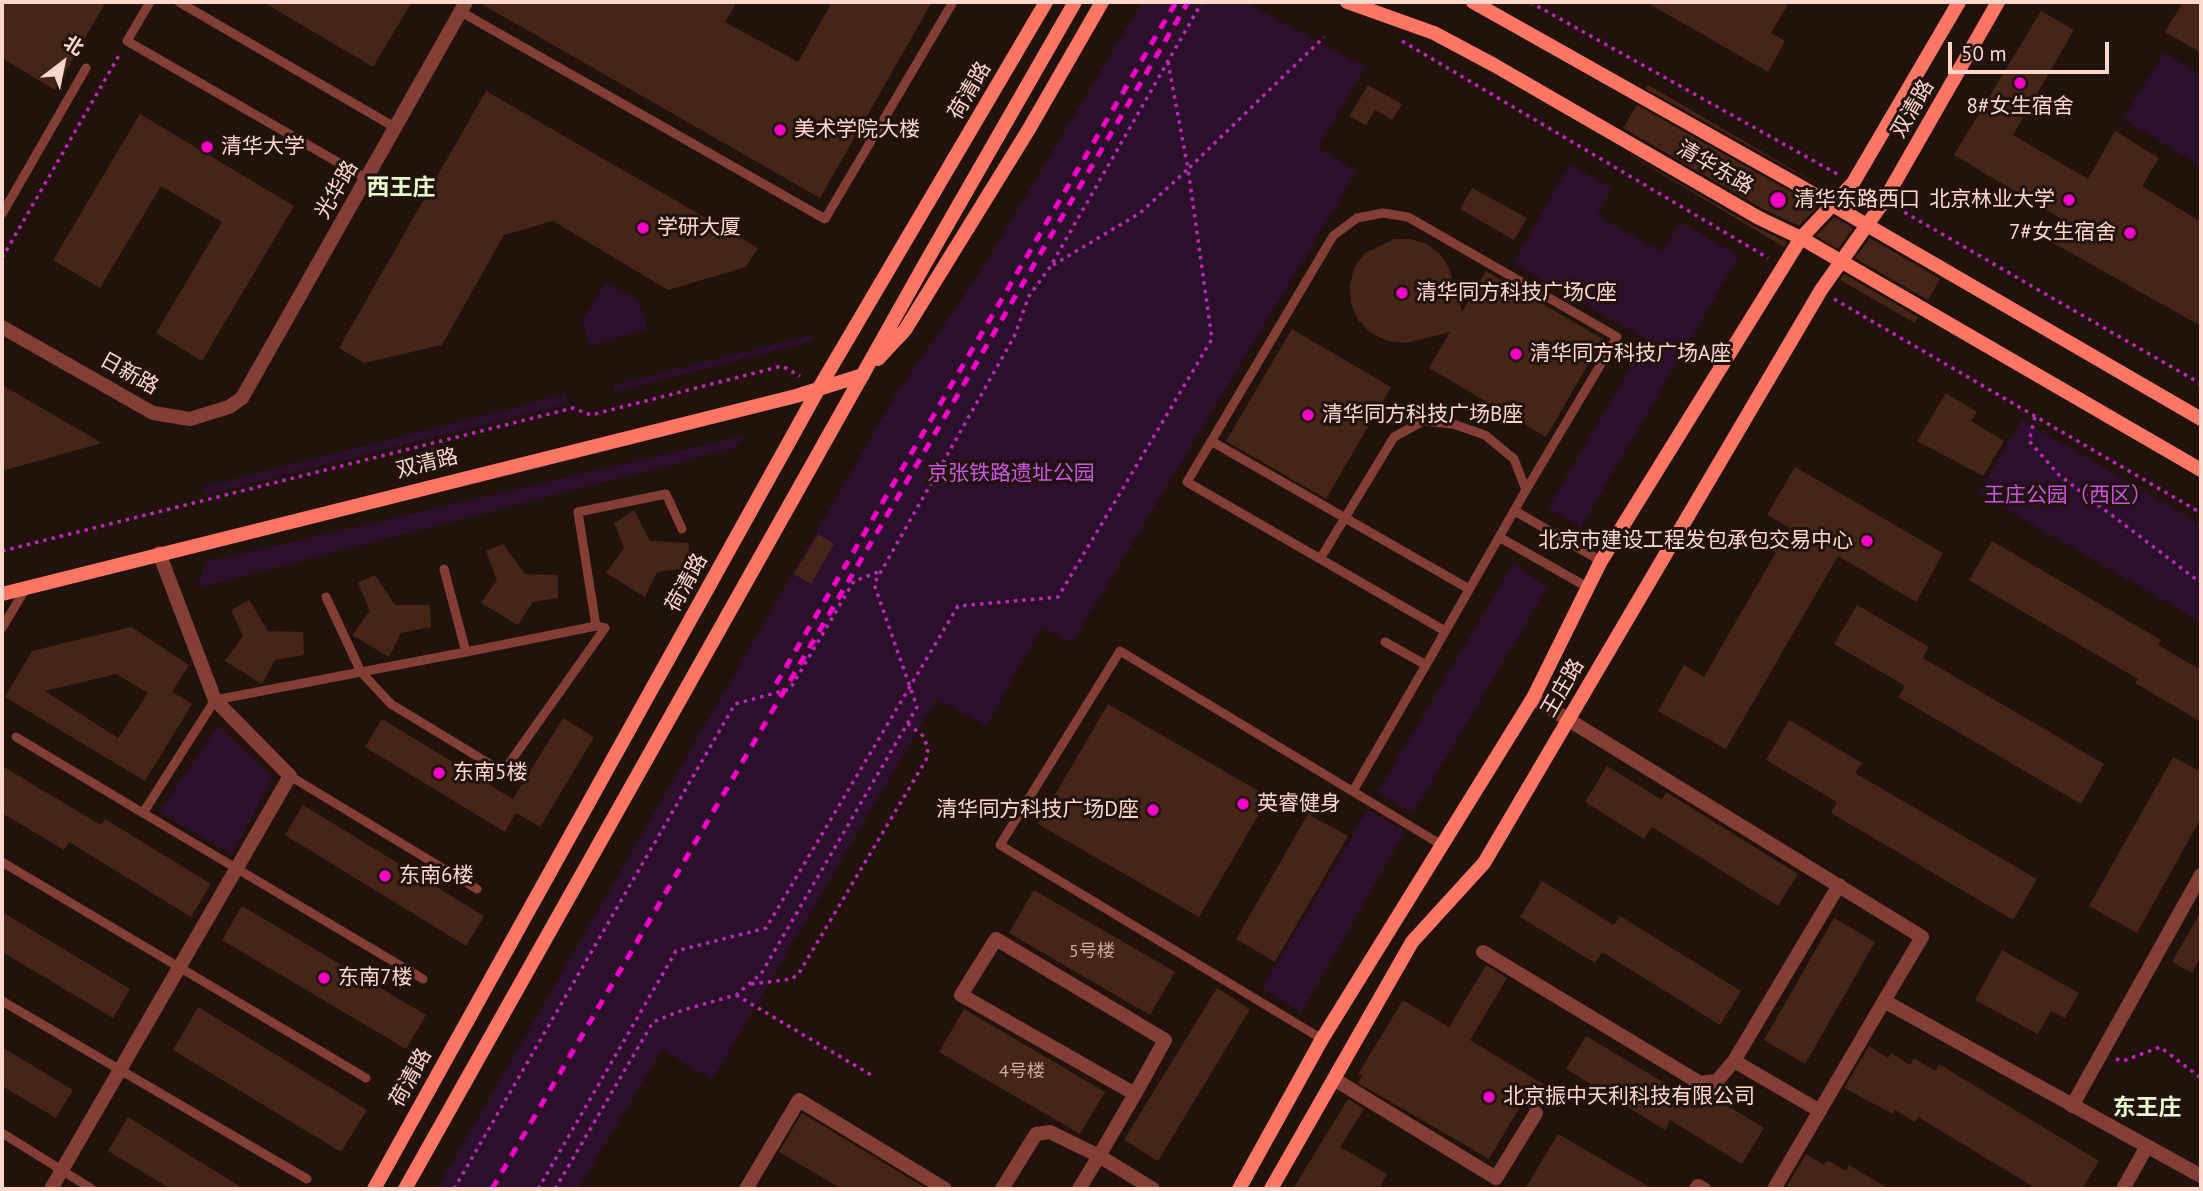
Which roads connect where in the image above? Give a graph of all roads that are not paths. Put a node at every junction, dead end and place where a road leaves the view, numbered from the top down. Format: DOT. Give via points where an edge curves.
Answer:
graph roads {
  1 [pos="150,2"];
  2 [pos="179,2"];
  3 [pos="953,2"];
  4 [pos="1046,2"];
  5 [pos="1075,2"];
  6 [pos="1102,2"];
  7 [pos="1347,2"];
  8 [pos="1473,2"];
  9 [pos="1959,2"];
  10 [pos="1998,2"];
  11 [pos="464,7"];
  12 [pos="86,68"];
  13 [pos="396,128"];
  14 [pos="367,179"];
  15 [pos="1884,201"];
  16 [pos="1831,204"];
  17 [pos="2,214"];
  18 [pos="1867,225"];
  19 [pos="1801,238"];
  20 [pos="1839,260"];
  21 [pos="2,327"];
  22 [pos="863,375"];
  23 [pos="819,388"];
  24 [pos="242,398"];
  25 [pos="2201,419"];
  26 [pos="1211,441"];
  27 [pos="2201,470"];
  28 [pos="1526,490"];
  29 [pos="1514,511"];
  30 [pos="1345,517"];
  31 [pos="682,528"];
  32 [pos="1499,537"];
  33 [pos="159,553"];
  34 [pos="1320,559"];
  35 [pos="1601,561"];
  36 [pos="444,569"];
  37 [pos="1587,587"];
  38 [pos="26,588"];
  39 [pos="1469,589"];
  40 [pos="2,594"];
  41 [pos="326,597"];
  42 [pos="596,626"];
  43 [pos="2,628"];
  44 [pos="1445,631"];
  45 [pos="1385,642"];
  46 [pos="466,652"];
  47 [pos="1426,665"];
  48 [pos="360,672"];
  49 [pos="1532,698"];
  50 [pos="215,700"];
  51 [pos="1569,719"];
  52 [pos="16,737"];
  53 [pos="290,776"];
  54 [pos="1353,791"];
  55 [pos="143,813"];
  56 [pos="1440,844"];
  57 [pos="2,862"];
  58 [pos="236,869"];
  59 [pos="2201,876"];
  60 [pos="1839,886"];
  61 [pos="477,890"];
  62 [pos="1483,952"];
  63 [pos="179,969"];
  64 [pos="423,979"];
  65 [pos="2,1001"];
  66 [pos="1884,1001"];
  67 [pos="1322,1039"];
  68 [pos="1734,1061"];
  69 [pos="120,1071"];
  70 [pos="366,1078"];
  71 [pos="1334,1079"];
  72 [pos="1135,1094"];
  73 [pos="2072,1106"];
  74 [pos="1820,1111"];
  75 [pos="1536,1113"];
  76 [pos="2,1133"];
  77 [pos="2146,1149"];
  78 [pos="1099,1156"];
  79 [pos="62,1171"];
  80 [pos="2201,1176"];
  81 [pos="307,1179"];
  82 [pos="51,1189"];
  83 [pos="92,1189"];
  84 [pos="374,1189"];
  85 [pos="405,1189"];
  86 [pos="747,1189"];
  87 [pos="945,1189"];
  88 [pos="1003,1189"];
  89 [pos="1079,1189"];
  90 [pos="1153,1189"];
  91 [pos="1239,1189"];
  92 [pos="1270,1189"];
  93 [pos="1696,1189"];
  94 [pos="1704,1189"];
  95 [pos="1774,1189"];
  96 [pos="2123,1189"];
  1 -- 14 [label="lane" via="127,41"];
  2 -- 13 [label="lane"];
  3 -- 11 [label="lane" via="825,219"];
  4 -- 23 [label="main road, 荷清路"];
  5 -- 22 [label="main road"];
  6 -- 22 [label="main road" via="905,330"];
  7 -- 19 [label="main road, 清华东路" via="1434,33"];
  8 -- 16 [label="main road, 清华东路"];
  9 -- 16 [label="main road, 双清路" via="1853,183"];
  10 -- 15 [label="main road, 双清路"];
  11 -- 13 [label="street, 光华路"];
  12 -- 17 [label="lane"];
  13 -- 14 [label="street, 光华路"];
  14 -- 24 [label="street, 光华路"];
  15 -- 18 [label="main road, 王庄路"];
  16 -- 18 [label="main road, 清华东路"];
  16 -- 19 [label="main road, 王庄路"];
  18 -- 20 [label="main road, 王庄路"];
  18 -- 25 [label="main road, 清华东路"];
  19 -- 20 [label="main road, 清华东路"];
  19 -- 35 [label="main road, 王庄路"];
  20 -- 27 [label="main road, 清华东路"];
  20 -- 51 [label="main road, 王庄路"];
  21 -- 24 [label="street, 日新路" via="153,413 190,419"];
  22 -- 23 [label="main road, 双清路"];
  22 -- 85 [label="main road"];
  23 -- 33 [label="main road, 双清路"];
  23 -- 84 [label="main road, 荷清路"];
  26 -- 28 [label="lane" via="1333,236 1357,218 1396,215 1408,217 1617,337"];
  26 -- 30 [label="lane"];
  26 -- 34 [label="lane" via="1187,482"];
  28 -- 29 [label="lane"];
  28 -- 30 [label="lane" via="1514,459 1485,435 1453,424 1423,421 1394,437"];
  29 -- 32 [label="lane"];
  29 -- 35 [label="lane"];
  30 -- 34 [label="lane"];
  30 -- 39 [label="lane"];
  31 -- 42 [label="lane" via="666,494 578,512"];
  32 -- 37 [label="lane"];
  32 -- 39 [label="lane"];
  33 -- 38 [label="main road, 双清路"];
  33 -- 50 [label="street"];
  34 -- 44 [label="lane"];
  35 -- 37 [label="main road, 王庄路"];
  36 -- 46 [label="lane"];
  37 -- 49 [label="main road, 王庄路"];
  38 -- 40 [label="main road, 双清路"];
  38 -- 43 [label="lane"];
  39 -- 44 [label="lane"];
  41 -- 48 [label="lane"];
  42 -- 46 [label="lane"];
  42 -- 48 [label="lane" via="604,628 503,772 391,704"];
  44 -- 47 [label="lane"];
  45 -- 47 [label="lane"];
  46 -- 48 [label="lane"];
  47 -- 54 [label="lane"];
  48 -- 50 [label="lane"];
  49 -- 51 [label="street"];
  49 -- 56 [label="main road, 王庄路"];
  50 -- 53 [label="street"];
  50 -- 55 [label="lane"];
  51 -- 60 [label="street"];
  51 -- 71 [label="main road, 王庄路" via="1484,863 1412,942"];
  52 -- 55 [label="lane"];
  53 -- 58 [label="street"];
  53 -- 61 [label="lane"];
  54 -- 56 [label="lane"];
  54 -- 67 [label="lane" via="1120,651 1000,845"];
  55 -- 58 [label="lane"];
  56 -- 67 [label="main road, 王庄路"];
  57 -- 63 [label="lane"];
  58 -- 63 [label="street"];
  58 -- 64 [label="lane"];
  59 -- 73 [label="street"];
  60 -- 66 [label="street" via="1922,937"];
  60 -- 68 [label="street"];
  62 -- 68 [label="street" via="1700,1083 1717,1081"];
  63 -- 69 [label="street"];
  63 -- 70 [label="lane"];
  65 -- 69 [label="lane"];
  66 -- 73 [label="street"];
  66 -- 74 [label="street"];
  67 -- 91 [label="main road, 王庄路"];
  68 -- 74 [label="street"];
  69 -- 79 [label="street"];
  69 -- 81 [label="lane"];
  71 -- 75 [label="street" via="1496,1178"];
  71 -- 92 [label="main road, 王庄路"];
  72 -- 72 [label="street" via="1165,1040 996,939 961,995"];
  72 -- 78 [label="street"];
  73 -- 77 [label="street"];
  74 -- 95 [label="street"];
  76 -- 79 [label="lane"];
  77 -- 80 [label="street"];
  77 -- 96 [label="street"];
  78 -- 88 [label="street" via="1050,1132 1036,1134"];
  78 -- 89 [label="street"];
  78 -- 90 [label="street"];
  79 -- 82 [label="street"];
  79 -- 83 [label="lane"];
  86 -- 87 [label="street" via="799,1100"];
  93 -- 94 [label="street"];
}
